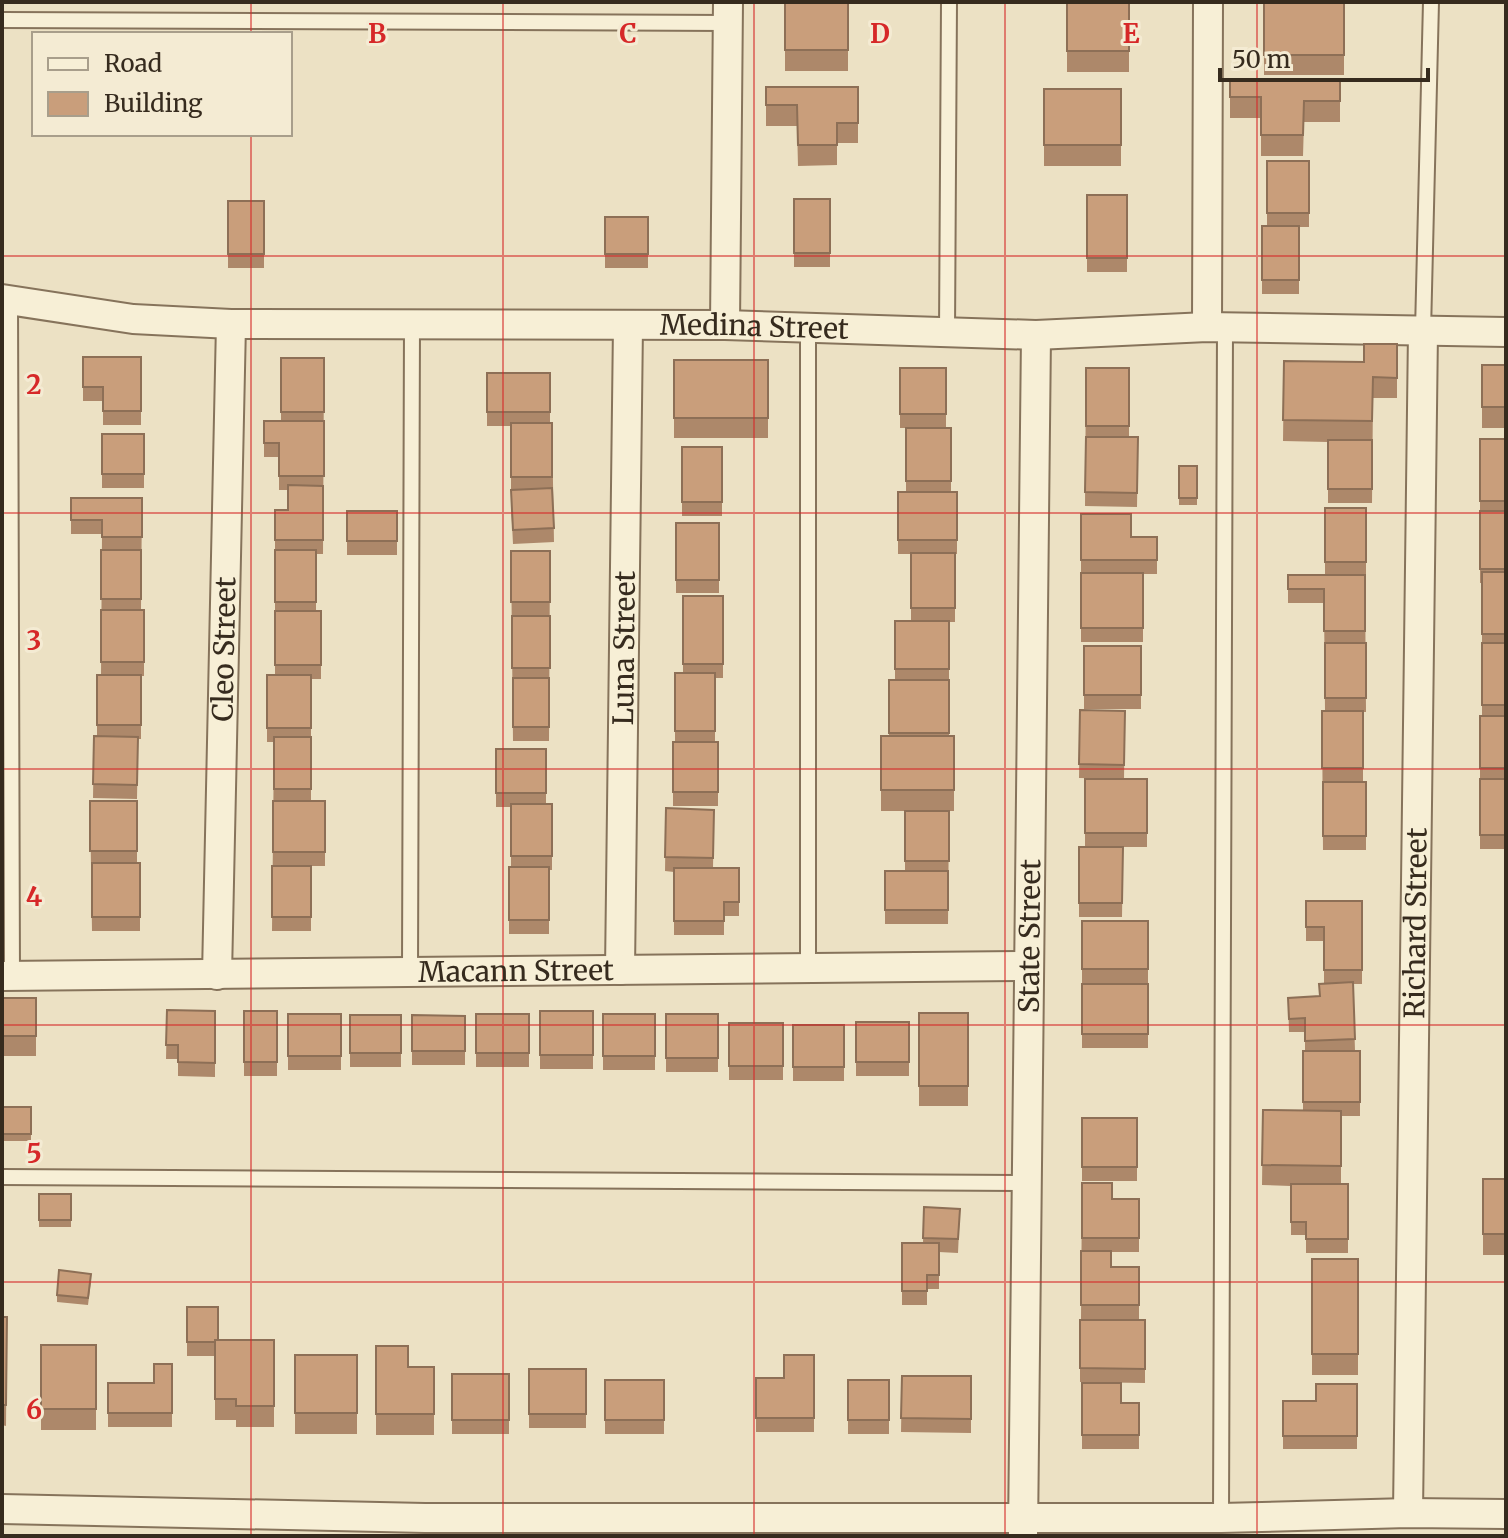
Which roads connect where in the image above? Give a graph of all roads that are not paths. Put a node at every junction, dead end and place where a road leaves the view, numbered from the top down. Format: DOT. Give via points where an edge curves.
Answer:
graph roads {
  1 [pos="949,2"];
  2 [pos="1208,2"];
  3 [pos="1431,2"];
  4 [pos="728,13"];
  5 [pos="2,20"];
  6 [pos="6,300"];
  7 [pos="231,324"];
  8 [pos="412,324"];
  9 [pos="628,325"];
  10 [pos="725,325"];
  11 [pos="808,327"];
  12 [pos="1216,328"];
  13 [pos="1423,331"];
  14 [pos="947,332"];
  15 [pos="1506,332"];
  16 [pos="1036,335"];
  17 [pos="1028,966"];
  18 [pos="808,968"];
  19 [pos="620,970"];
  20 [pos="410,972"];
  21 [pos="217,975"];
  22 [pos="7,976"];
  23 [pos="2,1177"];
  24 [pos="1026,1183"];
  25 [pos="2,1509"];
  26 [pos="1408,1513"];
  27 [pos="1506,1514"];
  28 [pos="1221,1518"];
  29 [pos="425,1527"];
  30 [pos="1023,1527"];
  1 -- 14 [label="lane"];
  2 -- 12 [label="street"];
  3 -- 13 [label="lane"];
  4 -- 5 [label="lane"];
  4 -- 10 [label="street"];
  6 -- 7 [label="street, Medina Street" via="133,319"];
  6 -- 22 [label="lane"];
  7 -- 8 [label="street, Medina Street"];
  7 -- 21 [label="street, Cleo Street"];
  8 -- 9 [label="street, Medina Street"];
  8 -- 20 [label="lane"];
  9 -- 10 [label="street, Medina Street"];
  9 -- 19 [label="street, Luna Street"];
  10 -- 11 [label="street, Medina Street"];
  11 -- 14 [label="street, Medina Street"];
  11 -- 18 [label="lane"];
  12 -- 13 [label="street, Medina Street"];
  12 -- 16 [label="street, Medina Street"];
  12 -- 28 [label="lane"];
  13 -- 15 [label="street, Medina Street"];
  13 -- 26 [label="street, Richard Street"];
  14 -- 16 [label="street, Medina Street"];
  16 -- 17 [label="street, State Street"];
  17 -- 18 [label="street, Macann Street"];
  17 -- 24 [label="street, State Street"];
  18 -- 19 [label="street, Macann Street"];
  19 -- 20 [label="street, Macann Street"];
  20 -- 21 [label="street, Macann Street"];
  21 -- 22 [label="street, Macann Street"];
  23 -- 24 [label="lane"];
  24 -- 30 [label="street, State Street"];
  25 -- 29 [label="street"];
  26 -- 27 [label="street"];
  26 -- 28 [label="street"];
  28 -- 30 [label="street"];
  29 -- 30 [label="street"];
}
